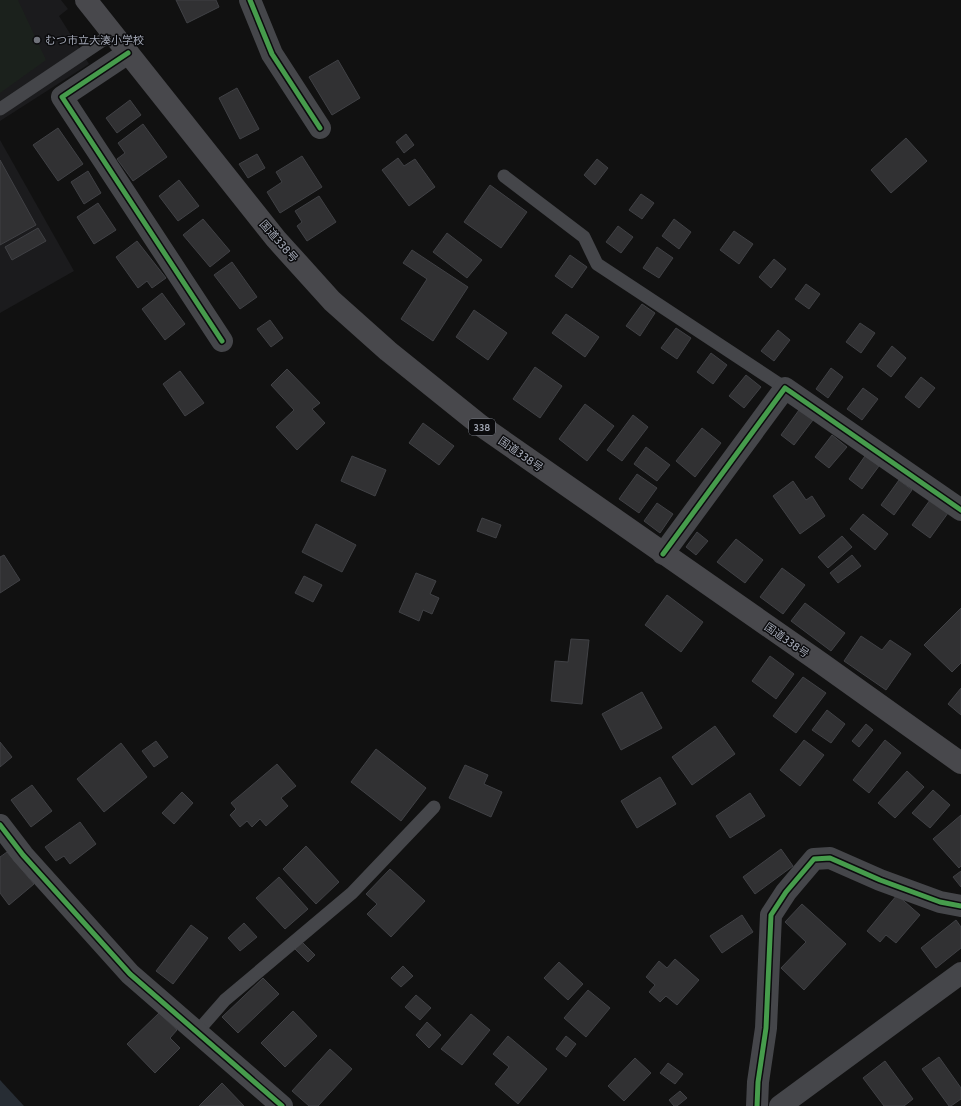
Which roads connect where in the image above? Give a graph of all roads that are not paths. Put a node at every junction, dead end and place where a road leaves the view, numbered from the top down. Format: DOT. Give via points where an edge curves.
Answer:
graph roads {
  1 [pos="86,0"];
  2 [pos="250,0"];
  3 [pos="112,34"];
  4 [pos="128,53"];
  5 [pos="0,109"];
  6 [pos="320,128"];
  7 [pos="504,176"];
  8 [pos="222,341"];
  9 [pos="785,388"];
  10 [pos="961,510"];
  11 [pos="663,554"];
  12 [pos="961,763"];
  13 [pos="434,807"];
  14 [pos="0,825"];
  15 [pos="961,906"];
  16 [pos="961,973"];
  17 [pos="197,1032"];
  18 [pos="282,1106"];
  19 [pos="757,1106"];
  20 [pos="780,1106"];
  1 -- 3 [label="highway, 国道338号 / 338"];
  2 -- 6 [label="street" via="272,54"];
  3 -- 4 [label="highway, 国道338号 / 338"];
  3 -- 5 [label="lane"];
  4 -- 8 [label="street" via="62,97"];
  4 -- 11 [label="highway, 国道338号 / 338" via="276,239 332,301 388,351 480,425"];
  7 -- 9 [label="lane" via="584,237 597,264"];
  9 -- 10 [label="street"];
  9 -- 11 [label="street"];
  11 -- 12 [label="highway, 国道338号 / 338"];
  13 -- 17 [label="lane" via="352,893 225,1000"];
  14 -- 17 [label="street" via="23,855 130,974"];
  15 -- 19 [label="street" via="940,902 895,886 830,858 814,859 786,892 772,915 766,1028"];
  16 -- 20 [label="street"];
  17 -- 18 [label="street"];
}
